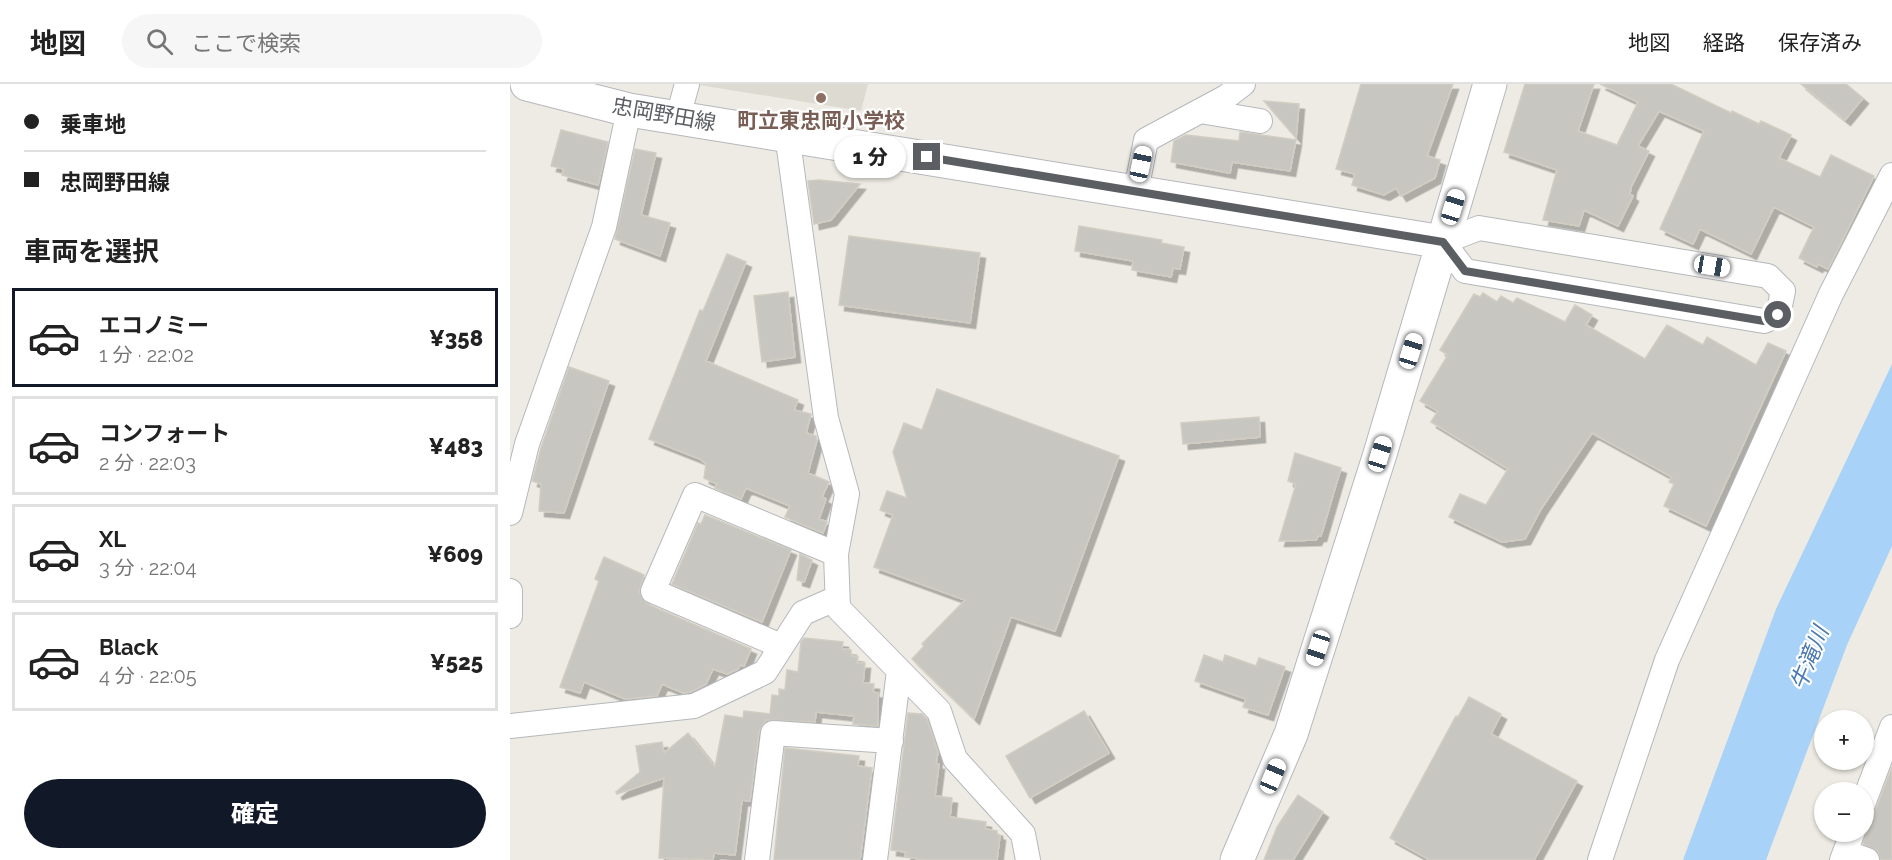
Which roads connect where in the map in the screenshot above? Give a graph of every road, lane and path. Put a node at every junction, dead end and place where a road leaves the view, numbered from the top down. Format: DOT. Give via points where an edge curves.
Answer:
graph roads {
  1 [pos="527,84"];
  2 [pos="687,84"];
  3 [pos="1243,84"];
  4 [pos="1490,84"];
  5 [pos="629,110"];
  6 [pos="1200,111"];
  7 [pos="678,117"];
  8 [pos="1260,121"];
  9 [pos="787,134"];
  10 [pos="1892,175"];
  11 [pos="1136,191"];
  12 [pos="1443,242"];
  13 [pos="510,513"];
  14 [pos="836,554"];
  15 [pos="510,591"];
  16 [pos="837,598"];
  17 [pos="510,616"];
  18 [pos="781,646"];
  19 [pos="899,671"];
  20 [pos="510,726"];
  21 [pos="1892,727"];
  22 [pos="891,741"];
  23 [pos="1871,782"];
  24 [pos="757,860"];
  25 [pos="875,860"];
  26 [pos="1028,860"];
  27 [pos="1237,860"];
  28 [pos="1600,860"];
  1 -- 5 [label="street, 忠岡野田線"];
  2 -- 7 [label="street"];
  3 -- 6 [label="street"];
  4 -- 12 [label="street"];
  5 -- 7 [label="street, 忠岡野田線"];
  5 -- 13 [label="street" via="604,227 527,444"];
  6 -- 8 [label="street"];
  6 -- 11 [label="street" via="1146,140"];
  7 -- 9 [label="street, 忠岡野田線"];
  9 -- 11 [label="street, 忠岡野田線"];
  9 -- 14 [label="street" via="826,418 847,494"];
  10 -- 28 [label="street" via="1831,294 1667,660"];
  11 -- 12 [label="street, 忠岡野田線"];
  12 -- 12 [label="street" via="1479,228 1768,276 1783,291 1778,315 1764,321 1465,271"];
  12 -- 27 [label="street" via="1291,734"];
  14 -- 16 [label="street"];
  14 -- 18 [label="street" via="695,495 653,591"];
  15 -- 17 [label="street"];
  16 -- 18 [label="street" via="803,613"];
  16 -- 19 [label="street" via="838,608"];
  18 -- 20 [label="street" via="765,672 694,706"];
  19 -- 22 [label="street"];
  19 -- 26 [label="street" via="939,711 955,759 1023,834"];
  21 -- 23 [label="street"];
  22 -- 24 [label="street" via="772,733"];
  22 -- 25 [label="street"];
}
